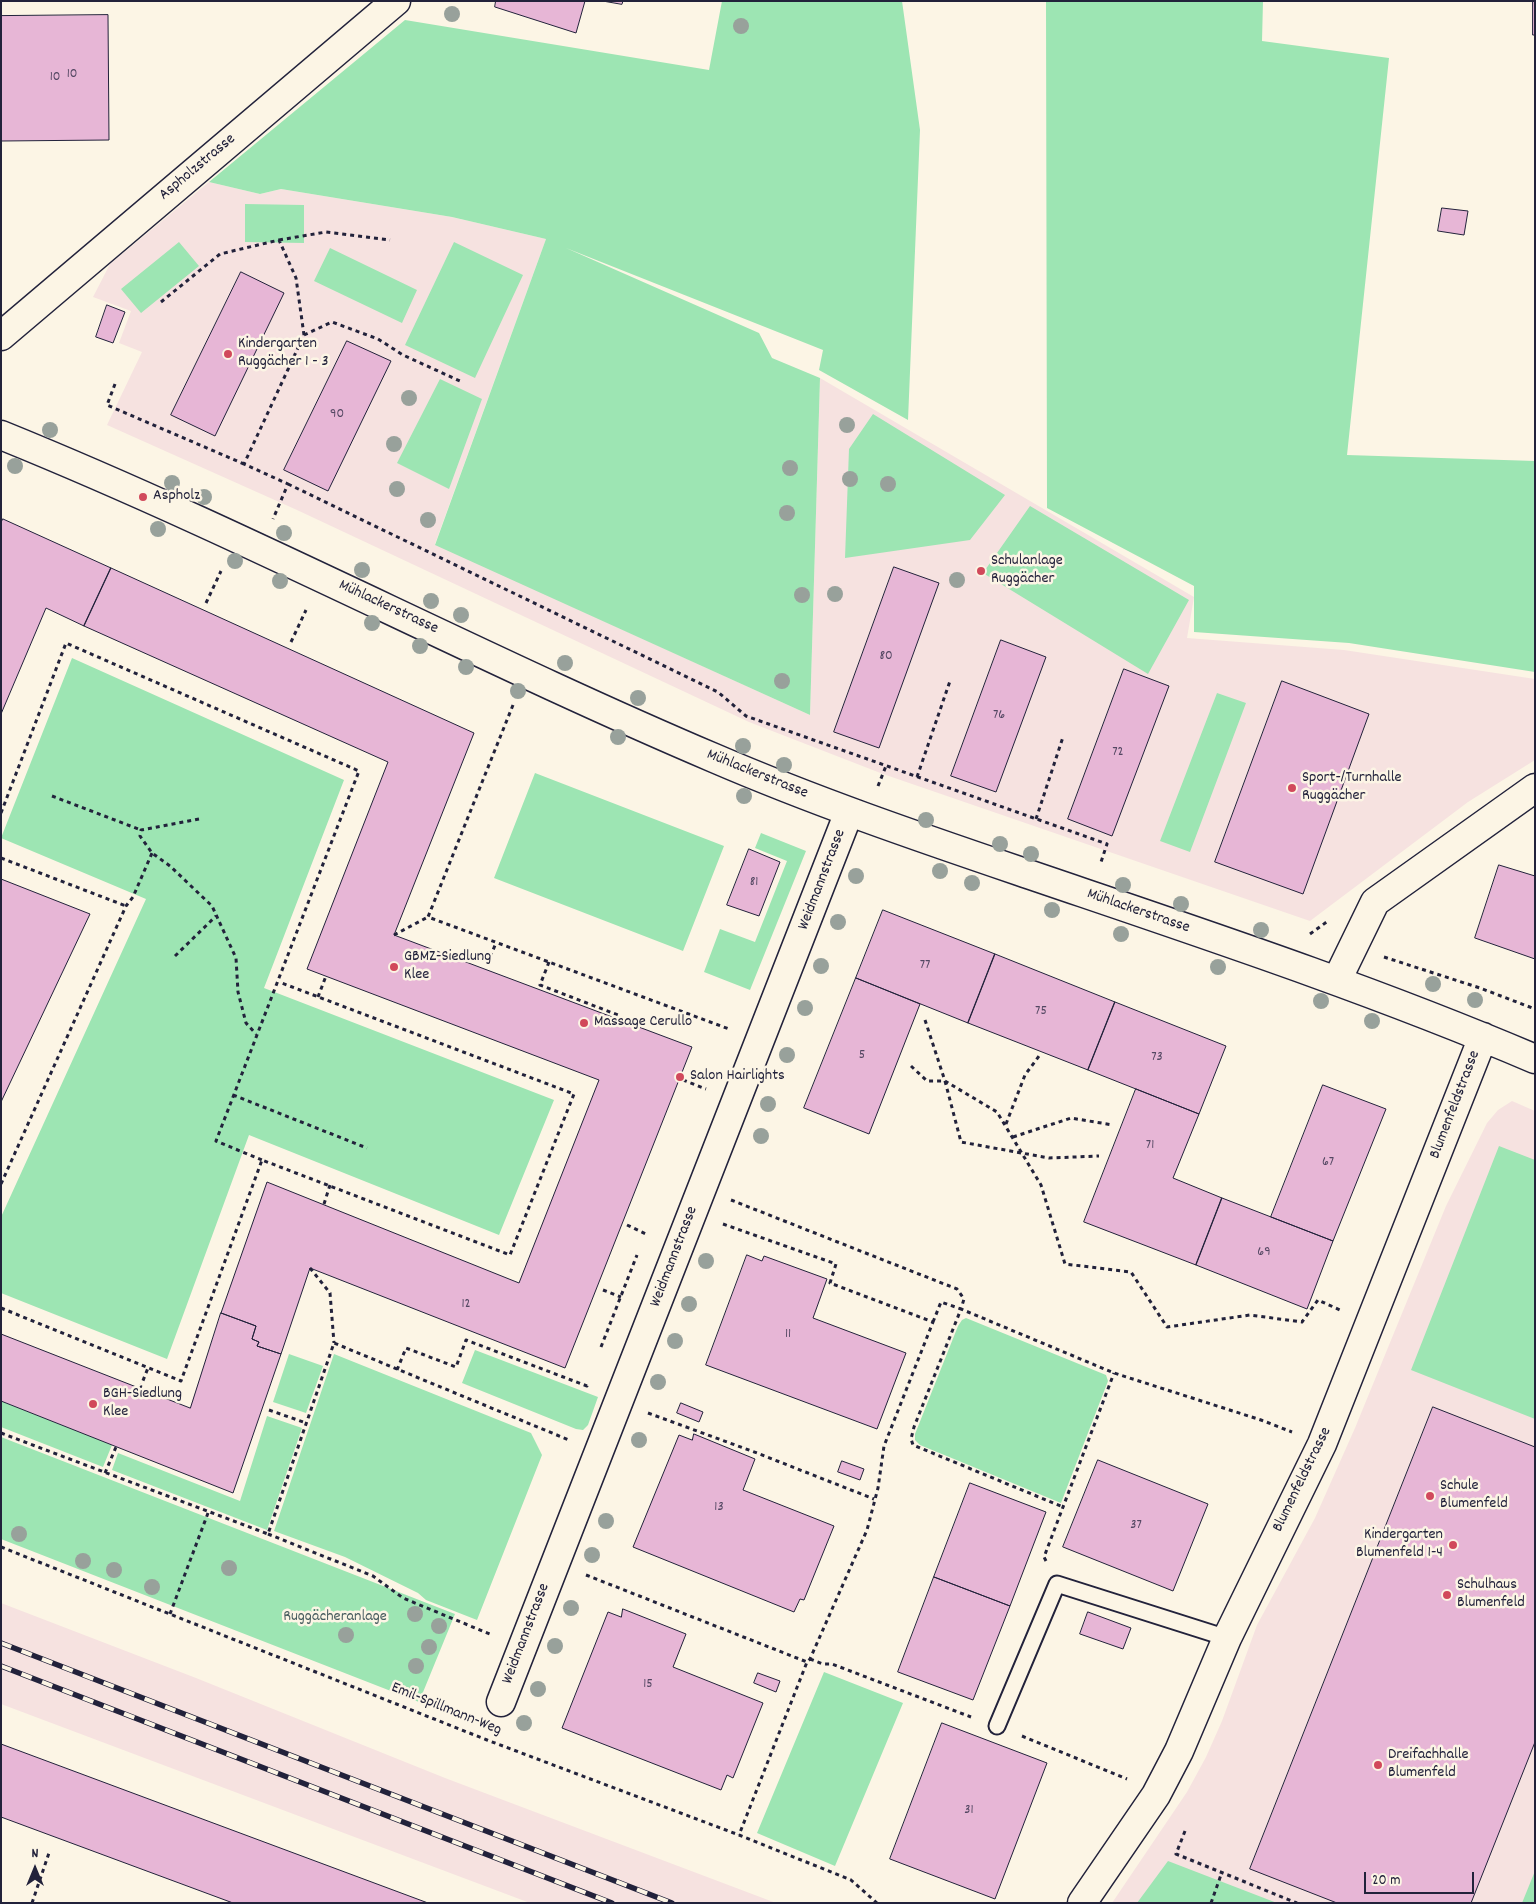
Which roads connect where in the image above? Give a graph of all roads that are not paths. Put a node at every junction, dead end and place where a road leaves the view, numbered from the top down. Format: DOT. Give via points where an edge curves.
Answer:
graph roads {
  1 [pos="396,1"];
  2 [pos="1,336"];
  3 [pos="1,435"];
  4 [pos="1535,788"];
  5 [pos="850,812"];
  6 [pos="1337,980"];
  7 [pos="1482,1037"];
  8 [pos="1535,1059"];
  9 [pos="1227,1638"];
  10 [pos="501,1702"];
  11 [pos="997,1726"];
  12 [pos="1082,1903"];
  1 -- 2 [label="street, Aspholzstrasse"];
  3 -- 5 [label="street, Mühlackerstrasse" via="279,558 714,758"];
  4 -- 6 [label="street" via="1374,902"];
  5 -- 6 [label="street, Mühlackerstrasse"];
  5 -- 10 [label="street, Weidmannstrasse"];
  6 -- 7 [label="street, Mühlackerstrasse"];
  7 -- 8 [label="street, Mühlackerstrasse"];
  7 -- 9 [label="street, Blumenfeldstrasse" via="1322,1444"];
  9 -- 11 [label="lane" via="1057,1584"];
  9 -- 12 [label="street, Blumenfeldstrasse" via="1156,1795"];
}
